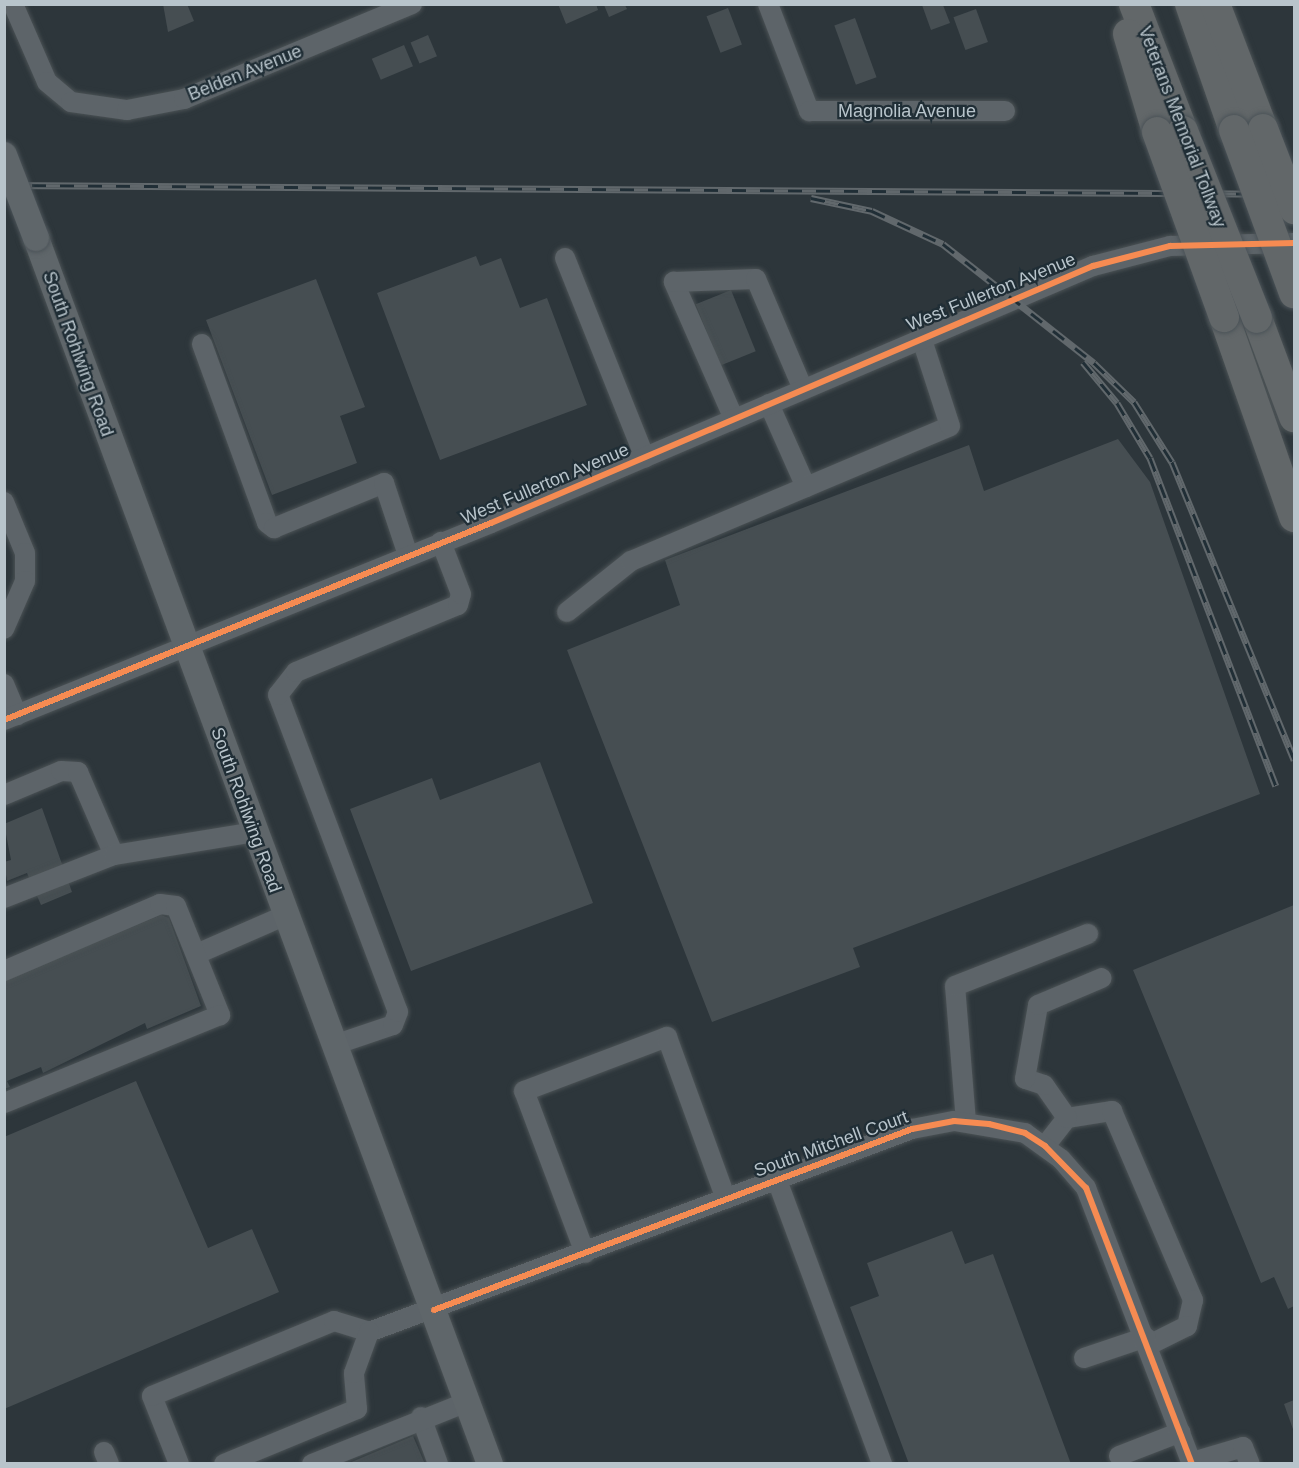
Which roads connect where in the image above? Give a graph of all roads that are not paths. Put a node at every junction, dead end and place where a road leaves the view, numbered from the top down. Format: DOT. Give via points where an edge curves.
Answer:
graph roads {
  1 [pos="13,4"];
  2 [pos="412,4"];
  3 [pos="768,4"];
  4 [pos="1120,4"];
  5 [pos="1134,4"];
  6 [pos="1190,4"];
  7 [pos="1215,4"];
  8 [pos="1005,111"];
  9 [pos="1170,131"];
  10 [pos="4,155"];
  11 [pos="1294,209"];
  12 [pos="1294,243"];
  13 [pos="566,258"];
  14 [pos="1294,293"];
  15 [pos="921,337"];
  16 [pos="202,344"];
  17 [pos="803,389"];
  18 [pos="769,404"];
  19 [pos="1294,417"];
  20 [pos="734,419"];
  21 [pos="645,458"];
  22 [pos="806,486"];
  23 [pos="4,502"];
  24 [pos="1294,517"];
  25 [pos="441,542"];
  26 [pos="408,555"];
  27 [pos="567,612"];
  28 [pos="4,629"];
  29 [pos="184,643"];
  30 [pos="4,684"];
  31 [pos="11,717"];
  32 [pos="4,795"];
  33 [pos="255,832"];
  34 [pos="114,855"];
  35 [pos="4,898"];
  36 [pos="286,915"];
  37 [pos="1089,934"];
  38 [pos="200,953"];
  39 [pos="4,971"];
  40 [pos="1102,978"];
  41 [pos="334,1044"];
  42 [pos="4,1103"];
  43 [pos="1067,1118"];
  44 [pos="966,1122"];
  45 [pos="1045,1146"];
  46 [pos="777,1180"];
  47 [pos="726,1199"];
  48 [pos="585,1253"];
  49 [pos="434,1311"];
  50 [pos="369,1332"];
  51 [pos="1147,1341"];
  52 [pos="1084,1359"];
  53 [pos="467,1401"];
  54 [pos="421,1417"];
  55 [pos="1180,1432"];
  56 [pos="1119,1456"];
  57 [pos="1192,1463"];
  58 [pos="179,1464"];
  59 [pos="224,1464"];
  60 [pos="312,1464"];
  61 [pos="438,1464"];
  62 [pos="490,1464"];
  63 [pos="882,1464"];
  64 [pos="1250,1464"];
  1 -- 2 [label="street, Belden Avenue" via="36,66 71,102 127,110 184,99"];
  3 -- 8 [label="street, Magnolia Avenue" via="808,111"];
  4 -- 9 [label="highway"];
  5 -- 9 [label="highway, Veterans Memorial Tollway"];
  6 -- 14 [label="highway, bridge"];
  7 -- 11 [label="highway, bridge"];
  9 -- 19 [label="highway, Veterans Memorial Tollway, bridge" via="1257,318"];
  9 -- 24 [label="highway, bridge" via="1224,316"];
  10 -- 29 [label="main road, South Rohlwing Road, bridge"];
  12 -- 15 [label="street, West Fullerton Avenue" via="1170,246 1093,266"];
  13 -- 21 [label="street"];
  15 -- 17 [label="street, West Fullerton Avenue"];
  15 -- 22 [label="street" via="950,426"];
  16 -- 26 [label="street" via="267,523 274,528 384,483"];
  17 -- 18 [label="street, West Fullerton Avenue"];
  17 -- 20 [label="street" via="756,279 674,282"];
  18 -- 20 [label="street, West Fullerton Avenue"];
  18 -- 22 [label="street"];
  20 -- 21 [label="street, West Fullerton Avenue"];
  21 -- 25 [label="street, West Fullerton Avenue"];
  22 -- 27 [label="street" via="631,561"];
  23 -- 28 [label="street" via="25,553 25,581"];
  25 -- 26 [label="street, West Fullerton Avenue"];
  25 -- 41 [label="street" via="461,594 459,605 296,672 278,695 398,1012 393,1025"];
  26 -- 29 [label="street, West Fullerton Avenue"];
  29 -- 31 [label="street, West Fullerton Avenue"];
  29 -- 33 [label="main road, South Rohlwing Road"];
  30 -- 31 [label="street"];
  32 -- 34 [label="street" via="62,771 78,772"];
  33 -- 34 [label="street"];
  33 -- 36 [label="main road, South Rohlwing Road"];
  34 -- 35 [label="street"];
  36 -- 38 [label="street"];
  36 -- 41 [label="main road, South Rohlwing Road"];
  37 -- 44 [label="street" via="955,986"];
  38 -- 39 [label="street" via="176,906 160,904"];
  38 -- 42 [label="street" via="220,1015"];
  40 -- 43 [label="street" via="1038,1005 1025,1078 1044,1085"];
  41 -- 49 [label="main road, South Rohlwing Road"];
  43 -- 45 [label="street"];
  43 -- 51 [label="street" via="1112,1111 1193,1300 1187,1326"];
  44 -- 45 [label="street, South Mitchell Court" via="1025,1133"];
  44 -- 46 [label="street, South Mitchell Court" via="912,1129"];
  45 -- 51 [label="street, South Mitchell Court" via="1075,1173 1096,1205"];
  46 -- 47 [label="street, South Mitchell Court"];
  46 -- 63 [label="street"];
  47 -- 48 [label="street, South Mitchell Court"];
  47 -- 48 [label="street" via="667,1037 524,1091"];
  48 -- 49 [label="street, South Mitchell Court"];
  49 -- 50 [label="street, South Mitchell Court"];
  49 -- 53 [label="main road, South Rohlwing Road"];
  50 -- 58 [label="street" via="334,1321 152,1396"];
  50 -- 59 [label="street" via="354,1373 357,1409"];
  51 -- 52 [label="street"];
  51 -- 55 [label="street, South Mitchell Court"];
  53 -- 54 [label="street"];
  53 -- 62 [label="main road, South Rohlwing Road"];
  54 -- 60 [label="street"];
  54 -- 61 [label="street"];
  55 -- 56 [label="street"];
  55 -- 57 [label="street, South Mitchell Court"];
  57 -- 64 [label="street" via="1243,1447"];
}
